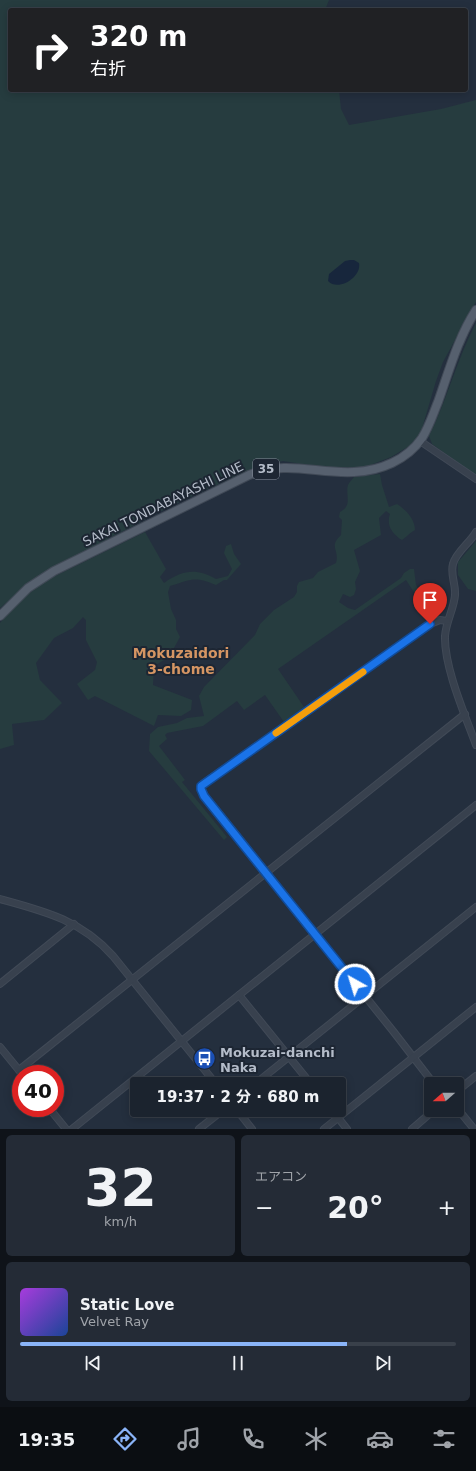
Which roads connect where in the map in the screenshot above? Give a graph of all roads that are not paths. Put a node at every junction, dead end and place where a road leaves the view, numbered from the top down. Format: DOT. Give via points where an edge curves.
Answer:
graph roads {
  1 [pos="476,310"];
  2 [pos="420,440"];
  3 [pos="476,479"];
  4 [pos="476,532"];
  5 [pos="0,616"];
  6 [pos="447,621"];
  7 [pos="465,714"];
  8 [pos="476,745"];
  9 [pos="476,806"];
  10 [pos="266,873"];
  11 [pos="0,899"];
  12 [pos="476,907"];
  13 [pos="74,924"];
  14 [pos="315,934"];
  15 [pos="132,980"];
  16 [pos="0,984"];
  17 [pos="239,995"];
  18 [pos="365,996"];
  19 [pos="476,1007"];
  20 [pos="182,1042"];
  21 [pos="0,1047"];
  22 [pos="289,1057"];
  23 [pos="413,1058"];
  24 [pos="14,1065"];
  25 [pos="29,1065"];
  26 [pos="476,1076"];
  27 [pos="210,1077"];
  28 [pos="264,1077"];
  29 [pos="305,1077"];
  30 [pos="428,1077"];
  31 [pos="464,1085"];
  32 [pos="346,1111"];
  33 [pos="56,1117"];
  34 [pos="214,1117"];
  35 [pos="242,1117"];
  36 [pos="338,1117"];
  37 [pos="426,1117"];
  38 [pos="464,1117"];
  39 [pos="66,1129"];
  40 [pos="72,1129"];
  41 [pos="199,1129"];
  42 [pos="252,1129"];
  43 [pos="324,1129"];
  44 [pos="347,1129"];
  45 [pos="412,1129"];
  46 [pos="474,1129"];
  1 -- 2 [label="main road, SAKAI TONDABAYASHI LINE / 35" via="465,329 431,421"];
  2 -- 3 [label="street"];
  2 -- 5 [label="main road, SAKAI TONDABAYASHI LINE / 35" via="414,448 396,461 364,472 284,467 249,475 54,571 28,588"];
  4 -- 6 [label="street" via="452,566 455,594"];
  6 -- 7 [label="street" via="446,651"];
  6 -- 10 [label="street" via="440,620 430,624 201,786 204,796"];
  7 -- 8 [label="street"];
  7 -- 10 [label="street"];
  9 -- 14 [label="street"];
  10 -- 14 [label="street"];
  10 -- 15 [label="street"];
  11 -- 13 [label="street" via="47,912"];
  12 -- 18 [label="street"];
  13 -- 15 [label="street" via="100,943"];
  13 -- 16 [label="street"];
  14 -- 17 [label="street"];
  14 -- 18 [label="street"];
  15 -- 20 [label="street"];
  15 -- 25 [label="street"];
  17 -- 20 [label="street"];
  17 -- 22 [label="street"];
  18 -- 22 [label="street"];
  18 -- 23 [label="street"];
  19 -- 23 [label="street"];
  20 -- 27 [label="street"];
  20 -- 40 [label="street"];
  21 -- 24 [label="street"];
  22 -- 28 [label="street"];
  22 -- 29 [label="street"];
  23 -- 30 [label="street"];
  23 -- 32 [label="street"];
  26 -- 31 [label="street"];
  33 -- 39 [label="street"];
  34 -- 41 [label="street"];
  35 -- 42 [label="street"];
  36 -- 43 [label="street"];
  36 -- 44 [label="street"];
  37 -- 45 [label="street"];
  38 -- 46 [label="street"];
}
